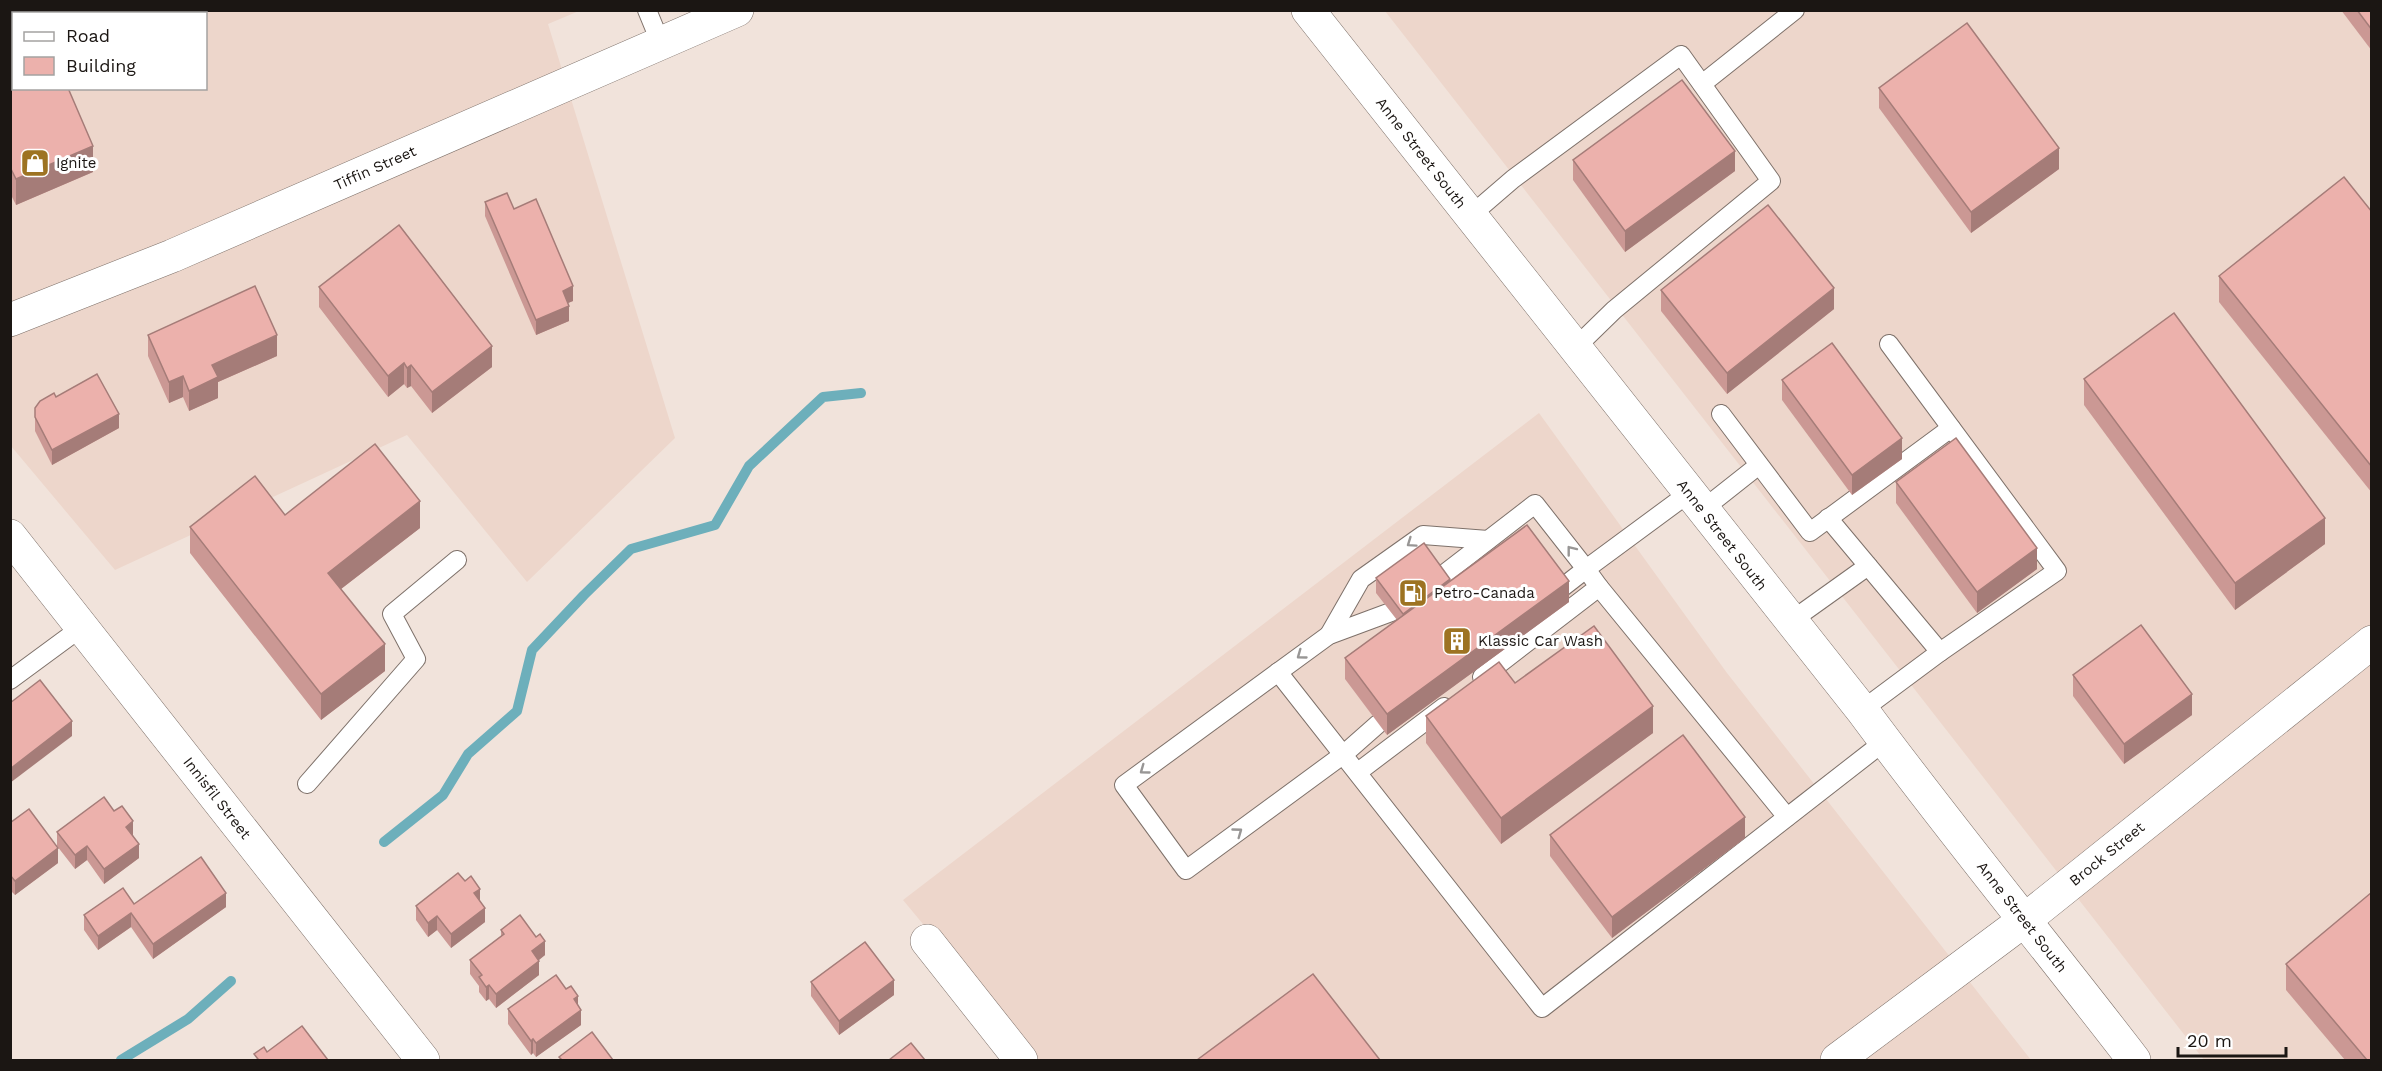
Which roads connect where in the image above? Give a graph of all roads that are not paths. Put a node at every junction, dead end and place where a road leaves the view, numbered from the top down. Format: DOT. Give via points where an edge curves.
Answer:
graph roads {
  1 [pos="647,10"];
  2 [pos="737,10"];
  3 [pos="1308,10"];
  4 [pos="1795,10"];
  5 [pos="661,44"];
  6 [pos="1702,84"];
  7 [pos="1470,216"];
  8 [pos="10,320"];
  9 [pos="1889,344"];
  10 [pos="1575,348"];
  11 [pos="1721,414"];
  12 [pos="1952,428"];
  13 [pos="1759,465"];
  14 [pos="1696,501"];
  15 [pos="1828,519"];
  16 [pos="10,536"];
  17 [pos="1488,540"];
  18 [pos="457,560"];
  19 [pos="1868,566"];
  20 [pos="1586,569"];
  21 [pos="1439,578"];
  22 [pos="1599,587"];
  23 [pos="1559,590"];
  24 [pos="1390,612"];
  25 [pos="1791,621"];
  26 [pos="82,627"];
  27 [pos="1329,635"];
  28 [pos="2372,642"];
  29 [pos="1940,652"];
  30 [pos="1278,672"];
  31 [pos="10,680"];
  32 [pos="1862,710"];
  33 [pos="1378,724"];
  34 [pos="1885,741"];
  35 [pos="1344,754"];
  36 [pos="1358,772"];
  37 [pos="307,784"];
  38 [pos="1787,817"];
  39 [pos="2026,920"];
  40 [pos="927,941"];
  41 [pos="423,1060"];
  42 [pos="1021,1060"];
  43 [pos="1837,1060"];
  44 [pos="2134,1060"];
  1 -- 5 [label="lane"];
  2 -- 5 [label="street, Tiffin Street"];
  3 -- 7 [label="street, Anne Street South"];
  4 -- 6 [label="lane"];
  5 -- 8 [label="street, Tiffin Street" via="172,256"];
  6 -- 7 [label="lane" via="1681,55 1513,179"];
  6 -- 10 [label="lane" via="1771,181 1614,310"];
  7 -- 10 [label="street, Anne Street South"];
  9 -- 12 [label="lane"];
  10 -- 14 [label="street, Anne Street South"];
  11 -- 13 [label="lane"];
  12 -- 15 [label="lane"];
  12 -- 29 [label="lane" via="2057,571"];
  13 -- 14 [label="lane"];
  13 -- 15 [label="lane" via="1810,532"];
  14 -- 20 [label="lane"];
  14 -- 25 [label="street, Anne Street South"];
  15 -- 19 [label="lane"];
  16 -- 26 [label="street, Innisfil Street"];
  20 -- 17 [label="lane, one-way" via="1535,504"];
  17 -- 21 [label="lane"];
  17 -- 27 [label="lane, one-way" via="1423,535 1361,579"];
  18 -- 37 [label="lane" via="392,614 416,659"];
  19 -- 25 [label="lane"];
  19 -- 29 [label="lane"];
  20 -- 22 [label="lane"];
  20 -- 23 [label="lane"];
  22 -- 36 [label="lane"];
  22 -- 38 [label="lane"];
  24 -- 27 [label="lane"];
  25 -- 32 [label="street, Anne Street South"];
  26 -- 31 [label="lane"];
  26 -- 41 [label="street, Innisfil Street"];
  27 -- 30 [label="lane, one-way"];
  28 -- 39 [label="street, Brock Street"];
  29 -- 32 [label="lane"];
  30 -- 35 [label="lane"];
  30 -- 35 [label="lane, one-way" via="1124,785 1186,870"];
  32 -- 34 [label="street, Anne Street South"];
  33 -- 35 [label="lane"];
  34 -- 38 [label="lane"];
  34 -- 39 [label="street, Anne Street South"];
  35 -- 36 [label="lane"];
  36 -- 38 [label="lane" via="1542,1008"];
  39 -- 43 [label="street, Brock Street"];
  39 -- 44 [label="street, Anne Street South"];
  40 -- 42 [label="street"];
}
